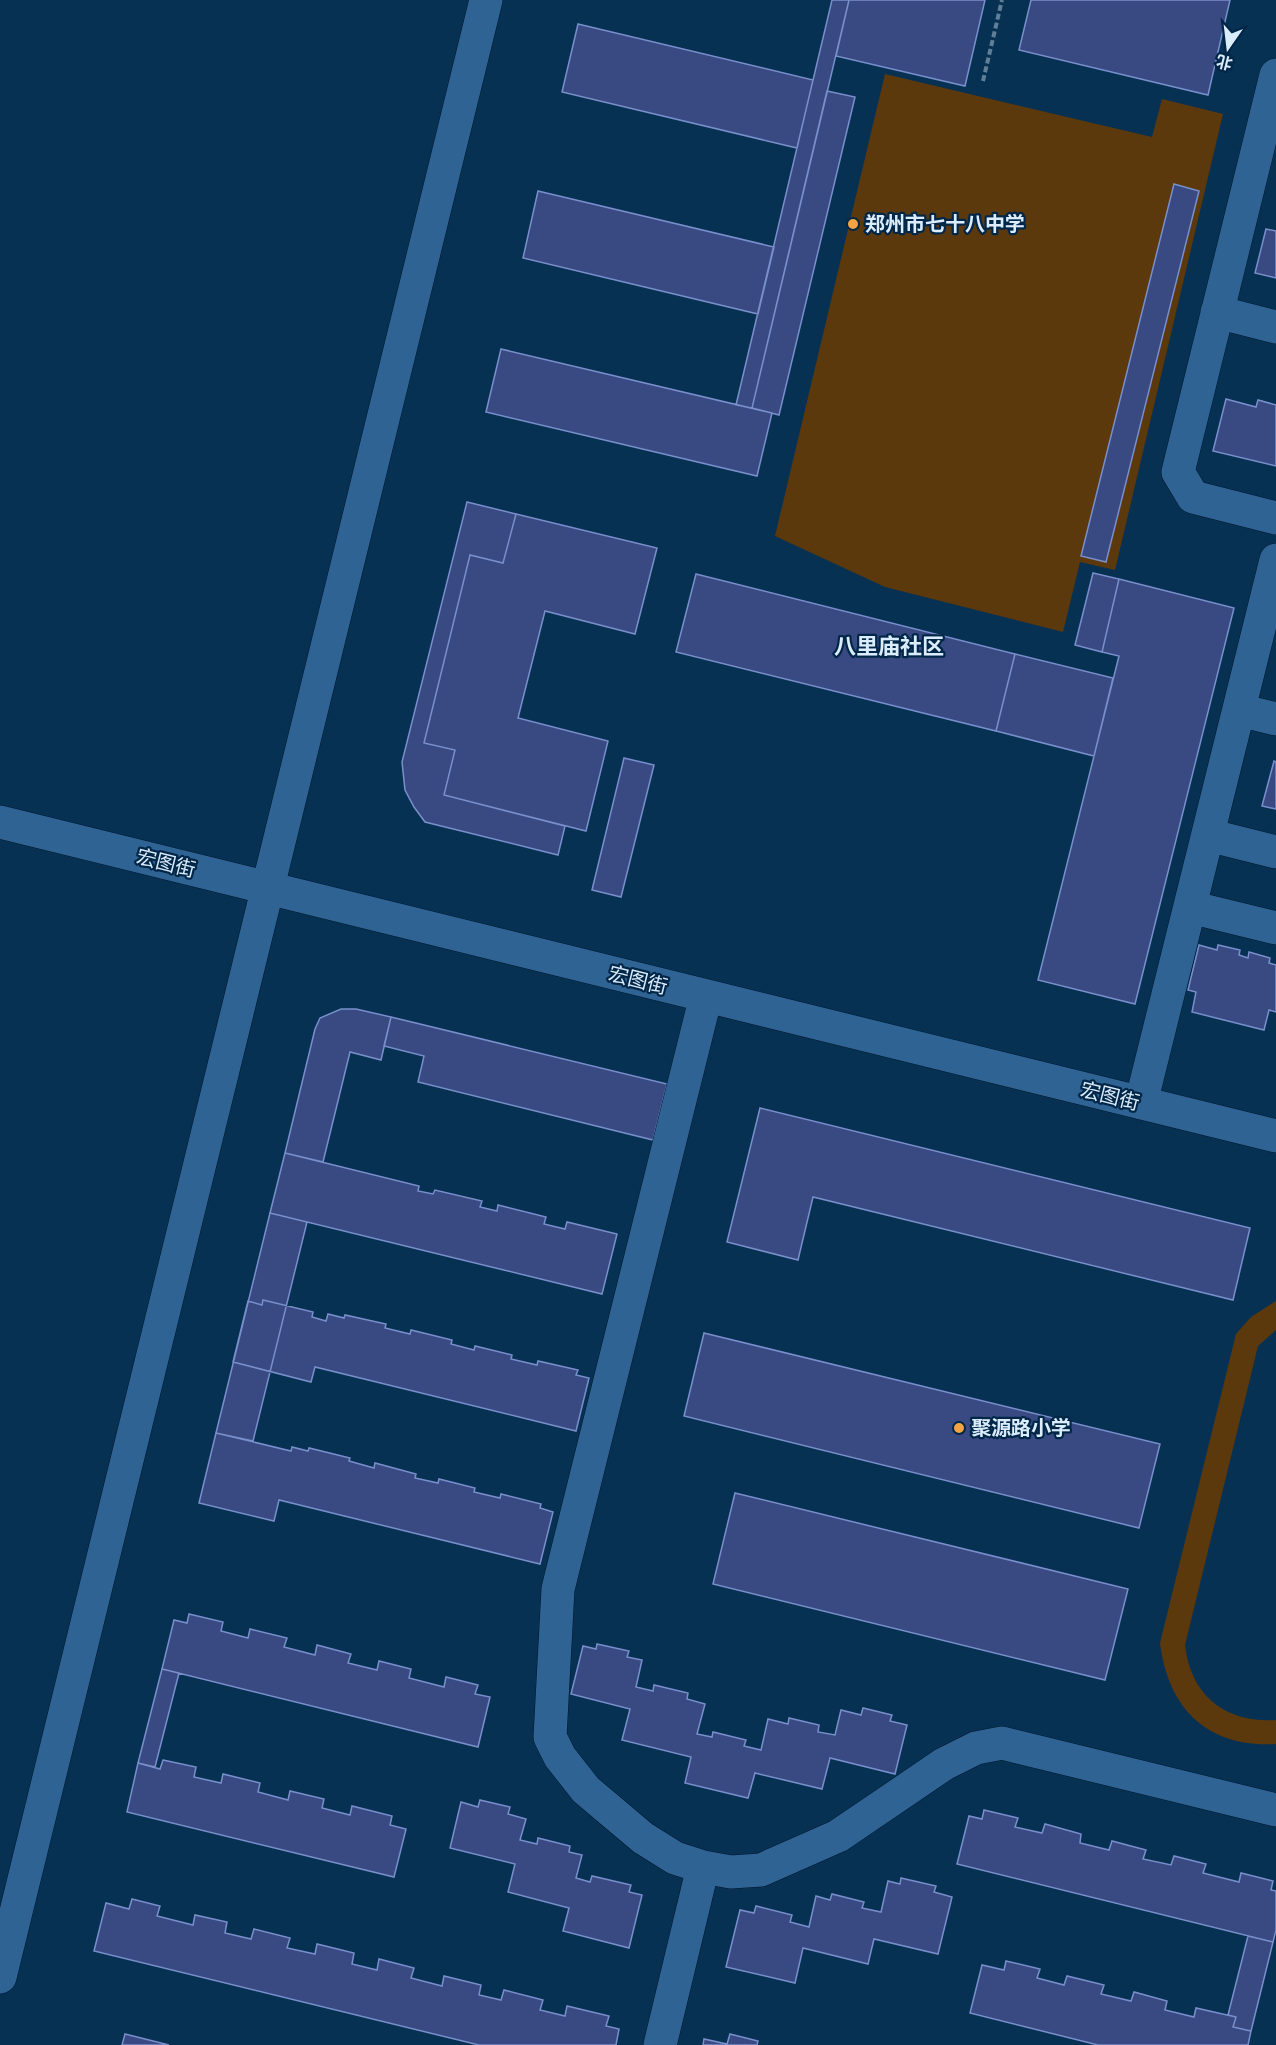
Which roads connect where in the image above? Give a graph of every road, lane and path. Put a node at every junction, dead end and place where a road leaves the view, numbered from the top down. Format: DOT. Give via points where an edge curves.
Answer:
graph roads {
  1 [pos="486,0"];
  2 [pos="1002,0"];
  3 [pos="1276,75"];
  4 [pos="983,81"];
  5 [pos="1268,142"];
  6 [pos="1217,312"];
  7 [pos="1276,327"];
  8 [pos="1276,518"];
  9 [pos="1276,560"];
  10 [pos="1239,710"];
  11 [pos="1276,720"];
  12 [pos="0,822"];
  13 [pos="1208,835"];
  14 [pos="1276,852"];
  15 [pos="268,888"];
  16 [pos="1190,907"];
  17 [pos="1276,928"];
  18 [pos="706,996"];
  19 [pos="1141,1103"];
  20 [pos="1276,1136"];
  21 [pos="1276,1810"];
  22 [pos="703,1867"];
  23 [pos="0,1977"];
  24 [pos="660,2045"];
  1 -- 15 [label="street"];
  2 -- 4 [label="path"];
  3 -- 5 [label="street"];
  5 -- 6 [label="street"];
  6 -- 7 [label="street"];
  6 -- 8 [label="street" via="1178,472 1193,497"];
  9 -- 10 [label="street"];
  10 -- 11 [label="street"];
  10 -- 13 [label="street"];
  12 -- 15 [label="street, 宏图街"];
  13 -- 14 [label="street"];
  13 -- 16 [label="street"];
  15 -- 18 [label="street, 宏图街"];
  15 -- 23 [label="street"];
  16 -- 17 [label="street"];
  16 -- 19 [label="street"];
  18 -- 19 [label="street, 宏图街"];
  18 -- 22 [label="street" via="558,1589 550,1737 586,1790 643,1838 675,1858"];
  19 -- 20 [label="street, 宏图街"];
  21 -- 22 [label="street" via="1002,1743 976,1748 944,1764 838,1836 761,1870 730,1872"];
  22 -- 24 [label="street"];
}
